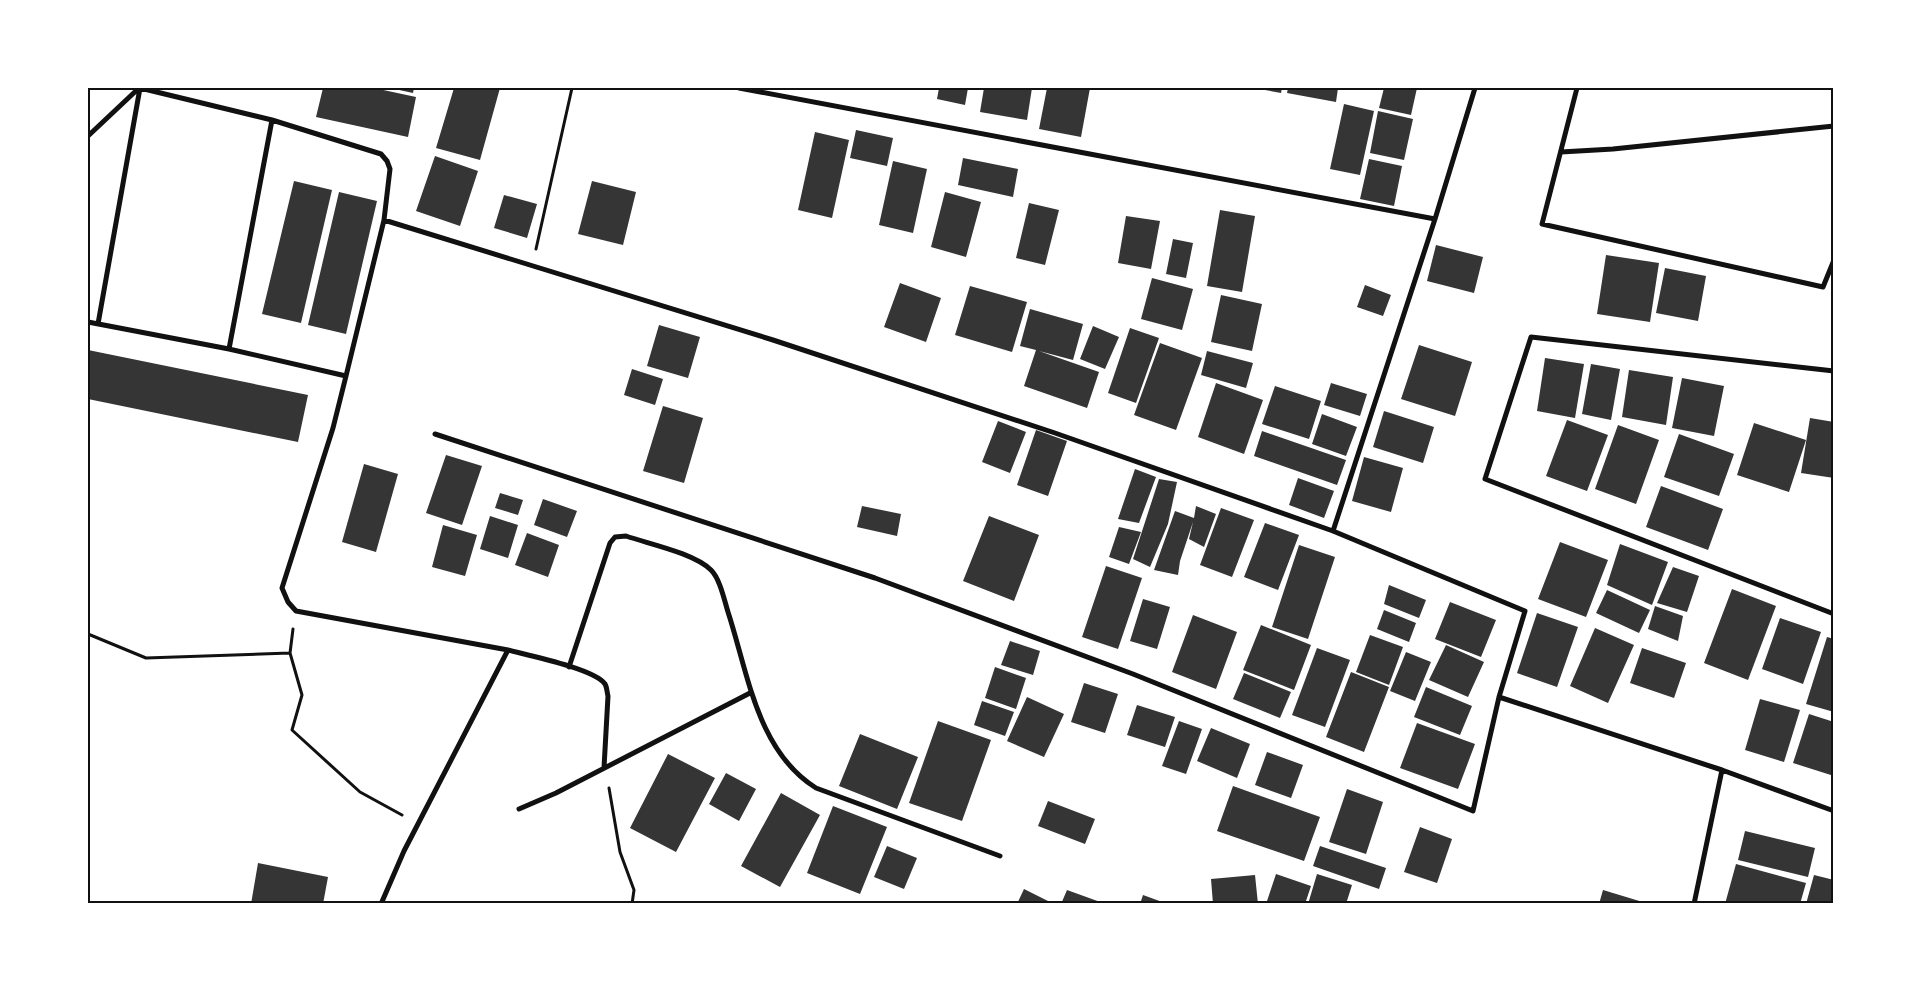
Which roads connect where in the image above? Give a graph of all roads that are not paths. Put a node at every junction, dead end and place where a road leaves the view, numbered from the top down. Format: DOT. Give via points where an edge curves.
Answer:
graph roads {
  1 [pos="140,88"];
  2 [pos="739,88"];
  3 [pos="1475,88"];
  4 [pos="1577,88"];
  5 [pos="272,120"];
  6 [pos="1834,126"];
  7 [pos="88,136"];
  8 [pos="1561,152"];
  9 [pos="384,220"];
  10 [pos="1435,220"];
  11 [pos="1834,260"];
  12 [pos="88,322"];
  13 [pos="98,324"];
  14 [pos="229,348"];
  15 [pos="1834,371"];
  16 [pos="346,376"];
  17 [pos="435,434"];
  18 [pos="1333,531"];
  19 [pos="1834,614"];
  20 [pos="508,650"];
  21 [pos="570,667"];
  22 [pos="750,692"];
  23 [pos="1500,697"];
  24 [pos="604,768"];
  25 [pos="1722,770"];
  26 [pos="519,809"];
  27 [pos="1834,811"];
  28 [pos="1000,856"];
  29 [pos="381,904"];
  30 [pos="1694,904"];
  1 -- 5 [label="street"];
  1 -- 7 [label="street"];
  1 -- 13 [label="street"];
  2 -- 10 [label="street"];
  3 -- 10 [label="street"];
  4 -- 8 [label="street"];
  5 -- 9 [label="street" via="381,154 390,169"];
  5 -- 14 [label="street"];
  6 -- 8 [label="street"];
  8 -- 11 [label="street" via="1542,224 1823,287"];
  9 -- 16 [label="street"];
  9 -- 18 [label="street" via="792,346"];
  10 -- 18 [label="street"];
  12 -- 13 [label="street"];
  13 -- 14 [label="street"];
  14 -- 16 [label="street"];
  15 -- 19 [label="street" via="1531,338 1484,479"];
  16 -- 20 [label="street" via="333,428 282,588 288,602 296,611"];
  17 -- 23 [label="street" via="875,578 1133,674 1473,811"];
  18 -- 23 [label="street" via="1525,611"];
  20 -- 21 [label="street"];
  20 -- 29 [label="street" via="404,851"];
  21 -- 22 [label="street" via="610,543 615,537 626,536 692,559 711,570 736,637"];
  21 -- 24 [label="street" via="595,676 605,685 608,696"];
  22 -- 24 [label="street"];
  22 -- 28 [label="street" via="768,731 798,777 816,788"];
  23 -- 25 [label="street"];
  24 -- 26 [label="street"];
  25 -- 27 [label="street"];
  25 -- 30 [label="street"];
}
